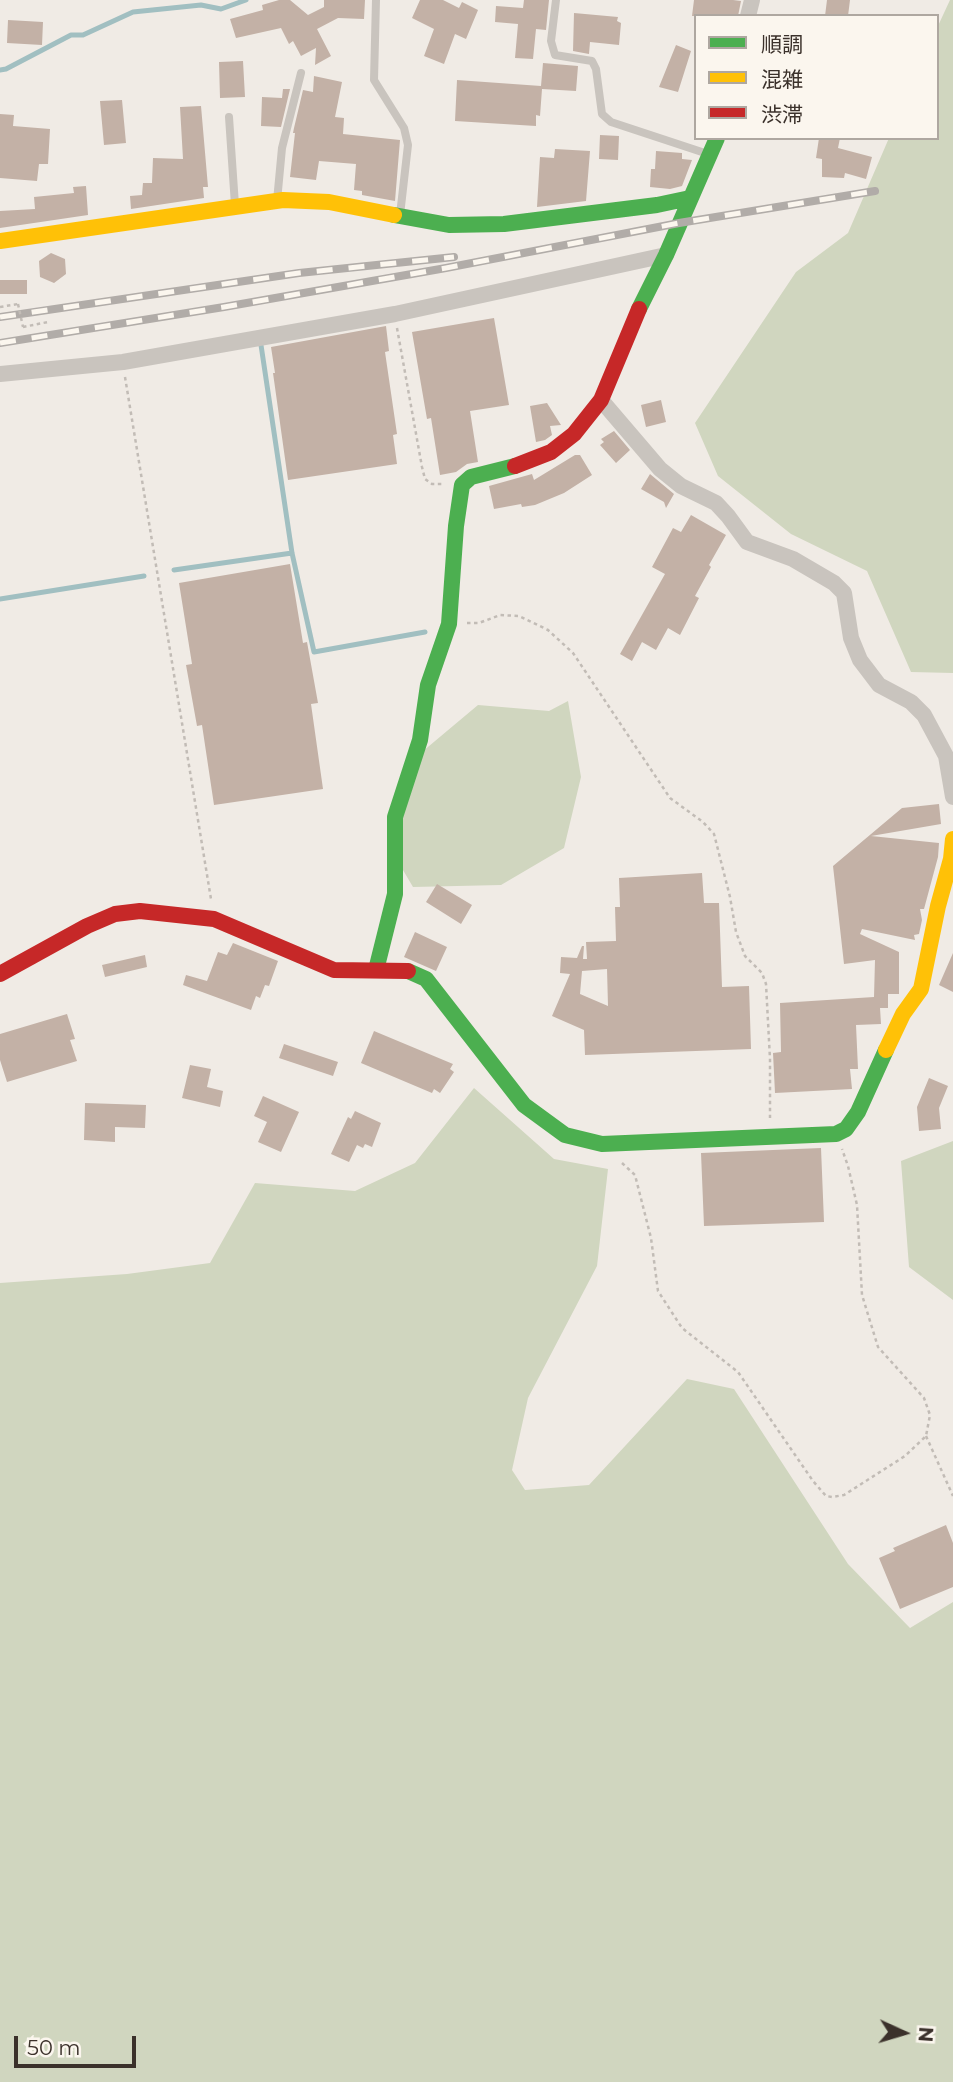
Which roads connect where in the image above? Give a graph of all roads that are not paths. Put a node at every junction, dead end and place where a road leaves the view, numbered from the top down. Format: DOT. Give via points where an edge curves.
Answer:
graph roads {
  1 [pos="376,0"];
  2 [pos="556,0"];
  3 [pos="301,73"];
  4 [pos="229,117"];
  5 [pos="715,140"];
  6 [pos="711,155"];
  7 [pos="690,198"];
  8 [pos="277,201"];
  9 [pos="235,207"];
  10 [pos="400,215"];
  11 [pos="0,241"];
  12 [pos="666,255"];
  13 [pos="0,374"];
  14 [pos="601,400"];
  15 [pos="953,797"];
  16 [pos="953,839"];
  17 [pos="376,970"];
  18 [pos="0,974"];
  1 -- 10 [label="lane" via="374,80 404,128 408,145"];
  2 -- 6 [label="lane" via="551,41 555,55 592,61 602,114 611,122"];
  3 -- 8 [label="lane" via="282,148"];
  4 -- 9 [label="lane"];
  5 -- 6 [label="street"];
  6 -- 7 [label="street"];
  7 -- 10 [label="street" via="504,223 449,225"];
  7 -- 12 [label="street"];
  8 -- 9 [label="street"];
  8 -- 10 [label="street" via="330,202"];
  9 -- 11 [label="street"];
  12 -- 13 [label="street" via="395,314 123,362"];
  12 -- 14 [label="street"];
  14 -- 15 [label="street" via="660,469 681,486 716,503 747,542 793,559 844,593 851,638 860,660 880,685 924,715 946,756"];
  14 -- 17 [label="street" via="574,434 551,452 471,477 462,485 449,624 428,685 420,740 395,817 395,894"];
  16 -- 17 [label="street" via="921,989 903,1014 858,1112 846,1129 836,1134 602,1144 565,1135 524,1105 426,979 405,970"];
  17 -- 18 [label="street" via="334,970 214,919 140,911 115,914 87,926"];
}
